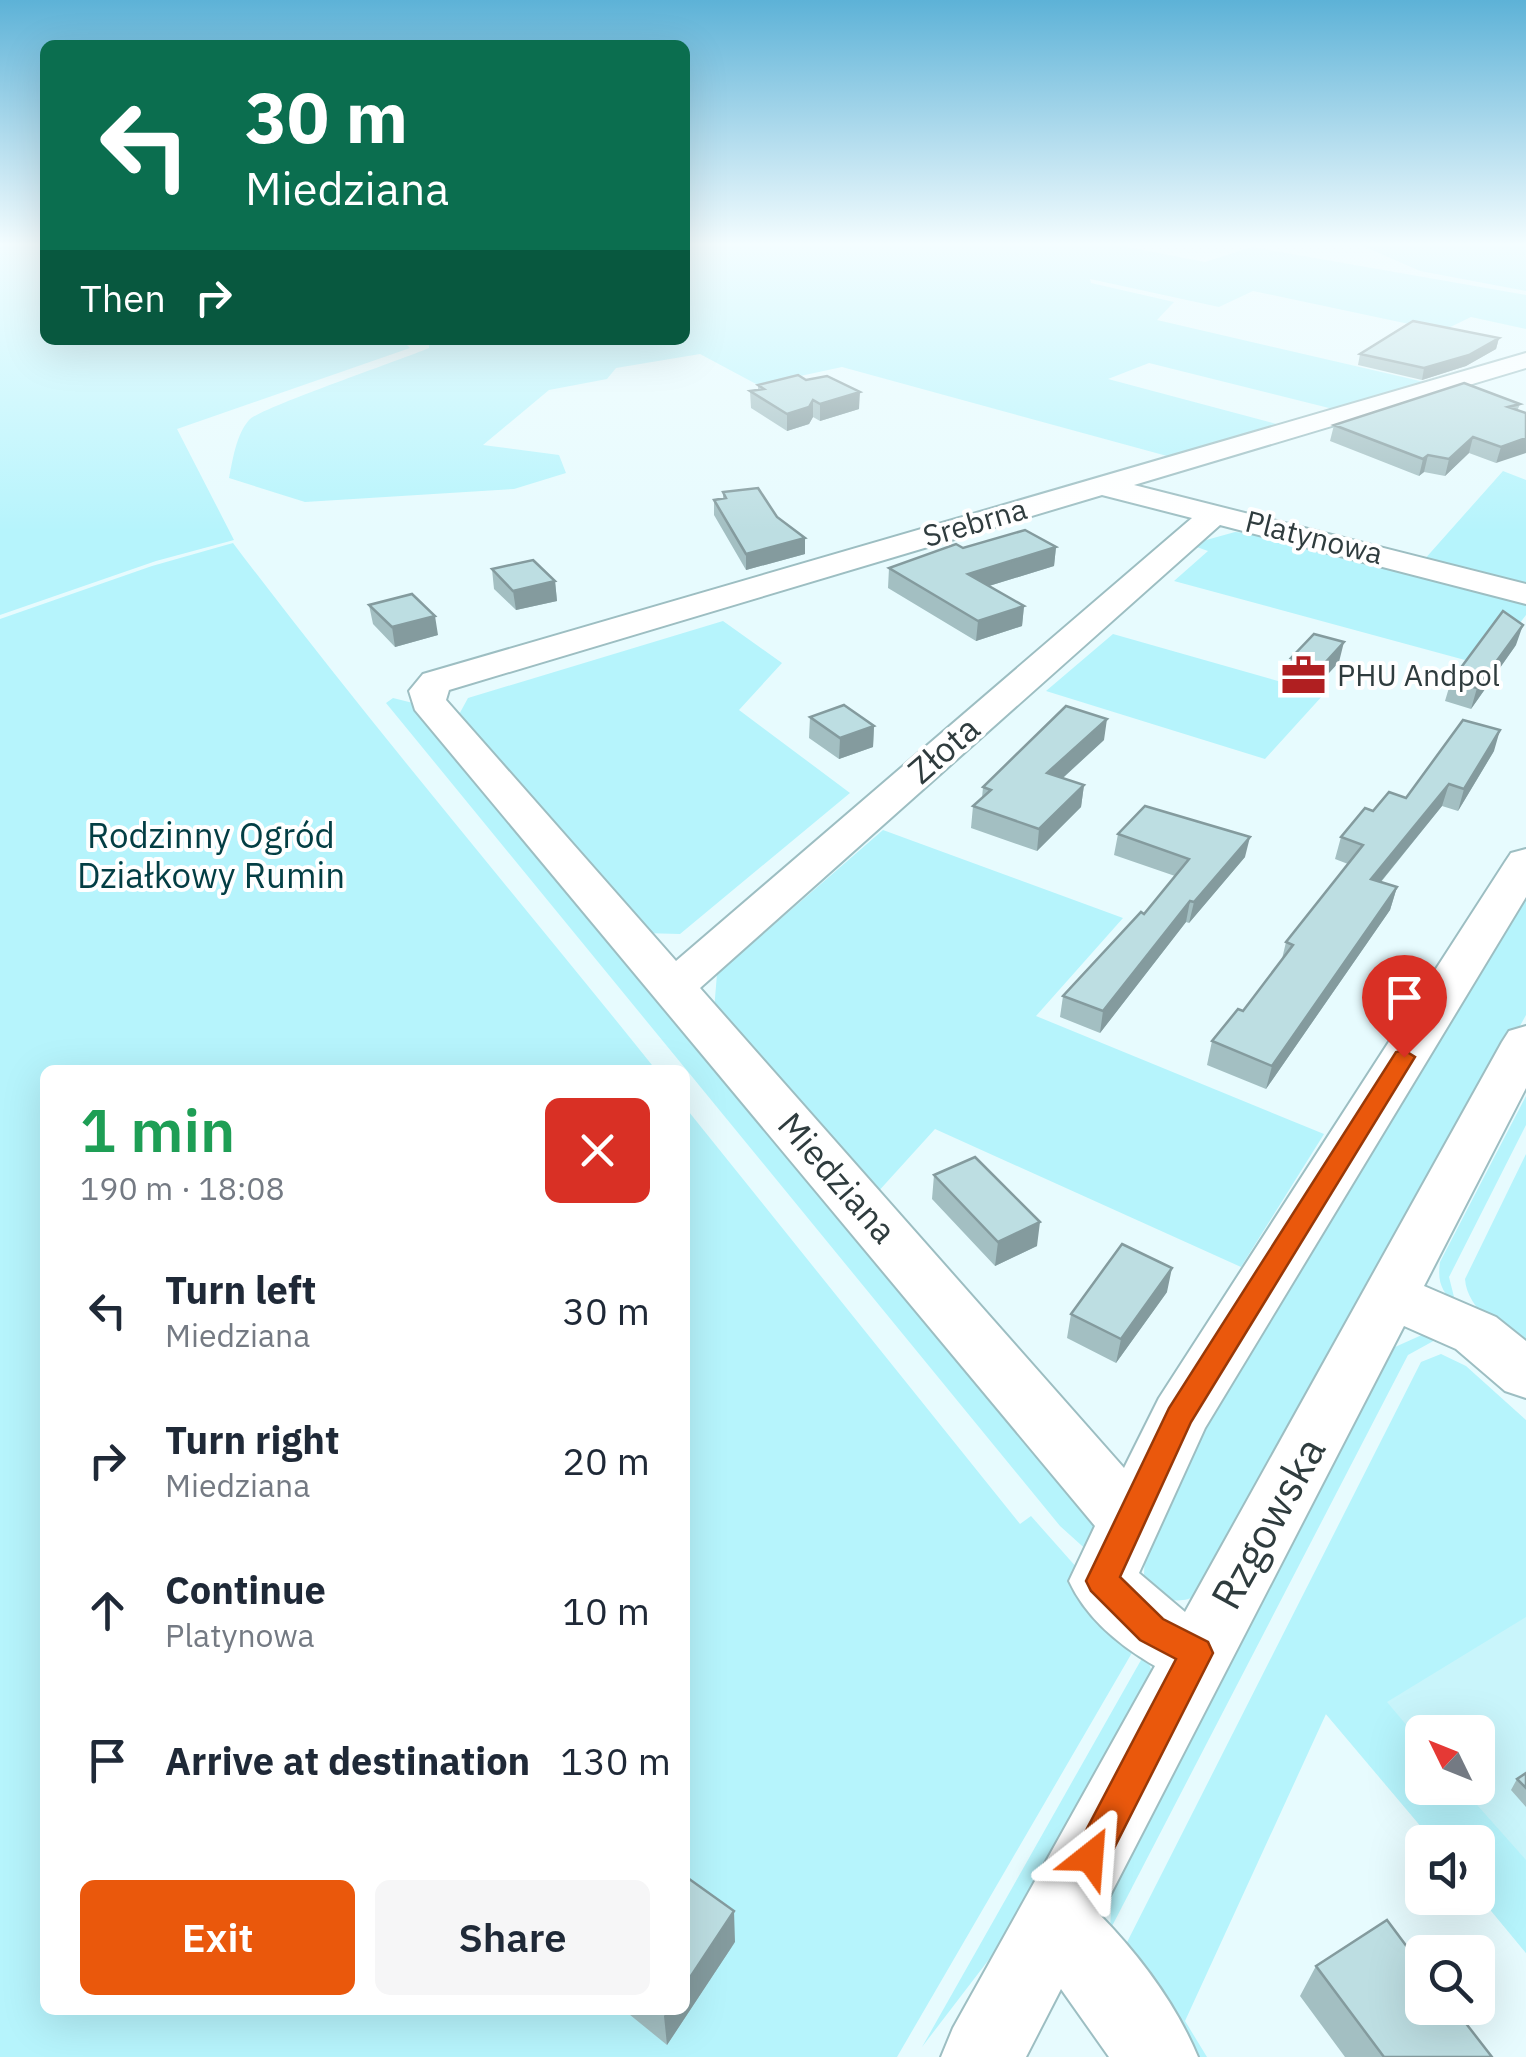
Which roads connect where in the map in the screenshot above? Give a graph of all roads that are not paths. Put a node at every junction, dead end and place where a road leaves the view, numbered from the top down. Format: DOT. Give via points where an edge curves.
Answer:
graph roads {
  1 [pos="1526,360"];
  2 [pos="1100,486"];
  3 [pos="1215,514"];
  4 [pos="1526,594"];
  5 [pos="427,692"];
  6 [pos="1526,862"];
  7 [pos="674,987"];
  8 [pos="1526,1042"];
  9 [pos="1392,1296"];
  10 [pos="1526,1374"];
  11 [pos="1130,1521"];
  12 [pos="1196,1653"];
  13 [pos="1055,1924"];
  14 [pos="982,2057"];
  15 [pos="1157,2057"];
  1 -- 2 [label="street, Srebrna"];
  2 -- 3 [label="street, Platynowa"];
  2 -- 5 [label="street, Srebrna" via="436,682"];
  3 -- 4 [label="street, Platynowa"];
  3 -- 7 [label="street, Złota"];
  5 -- 7 [label="street, Miedziana" via="428,702"];
  6 -- 11 [label="street" via="1180,1416"];
  7 -- 11 [label="street, Miedziana"];
  8 -- 9 [label="street, Rzgowska"];
  9 -- 10 [label="street" via="1476,1333"];
  9 -- 12 [label="street, Rzgowska"];
  11 -- 12 [label="street" via="1102,1581 1152,1629"];
  12 -- 13 [label="street, Rzgowska"];
  13 -- 14 [label="street, Rzgowska"];
  13 -- 15 [label="street" via="1099,1971"];
}
